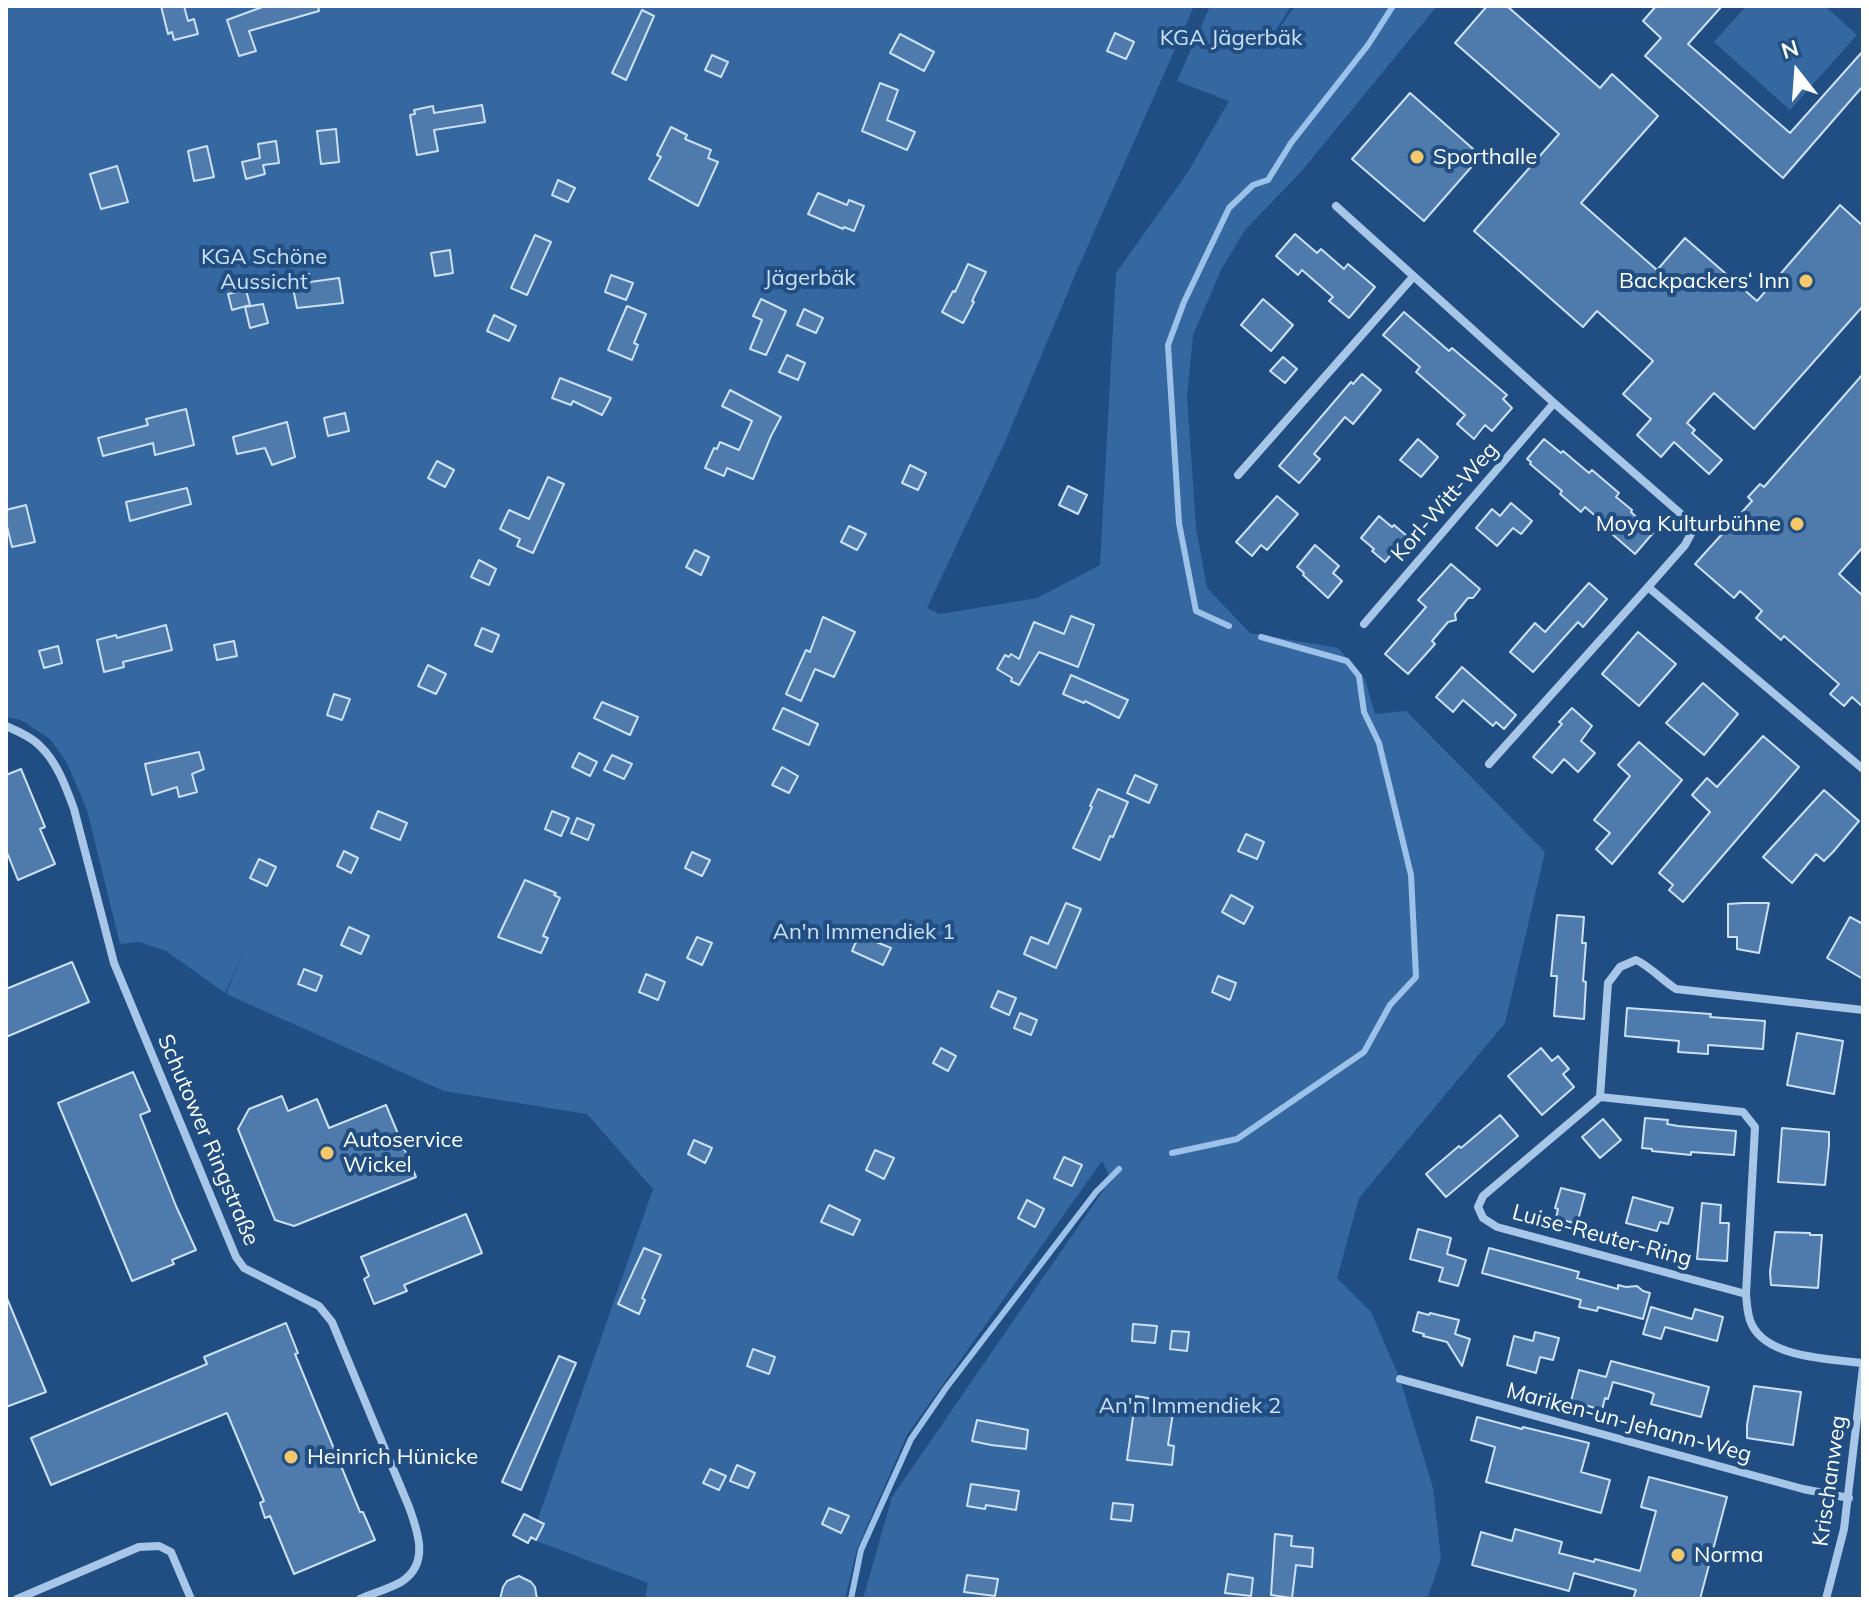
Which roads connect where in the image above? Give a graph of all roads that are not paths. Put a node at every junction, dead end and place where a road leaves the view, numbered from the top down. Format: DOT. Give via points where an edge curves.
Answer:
graph roads {
  1 [pos="1336,206"];
  2 [pos="1413,277"];
  3 [pos="1554,403"];
  4 [pos="1238,475"];
  5 [pos="1648,587"];
  6 [pos="1364,624"];
  7 [pos="6,726"];
  8 [pos="1489,764"];
  9 [pos="1863,769"];
  10 [pos="1863,1010"];
  11 [pos="1600,1097"];
  12 [pos="1746,1294"];
  13 [pos="1863,1365"];
  14 [pos="1400,1379"];
  15 [pos="1849,1498"];
  16 [pos="17,1599"];
  17 [pos="191,1599"];
  18 [pos="360,1599"];
  19 [pos="1826,1599"];
  1 -- 2 [label="street"];
  2 -- 3 [label="street"];
  2 -- 4 [label="street"];
  3 -- 5 [label="street" via="1688,520 1693,530 1685,545"];
  3 -- 6 [label="street, Korl-Witt-Weg"];
  5 -- 8 [label="street"];
  5 -- 9 [label="street"];
  7 -- 18 [label="street, Schutower Ringstraße" via="39,745 64,784 114,963 236,1257 244,1268 319,1306 332,1322 409,1507 418,1532 418,1562 402,1581"];
  10 -- 11 [label="street" via="1676,989 1636,960 1620,967 1608,983"];
  11 -- 12 [label="street" via="1743,1112 1755,1127"];
  11 -- 12 [label="street, Luise-Reuter-Ring" via="1483,1196 1478,1207 1483,1218 1497,1227"];
  12 -- 13 [label="street" via="1750,1323 1761,1339 1777,1348"];
  13 -- 15 [label="street, Krischanweg"];
  14 -- 15 [label="street, Mariken-un-Jehann-Weg"];
  15 -- 19 [label="street, Krischanweg"];
  16 -- 17 [label="street" via="139,1547 159,1546 171,1552"];
}
